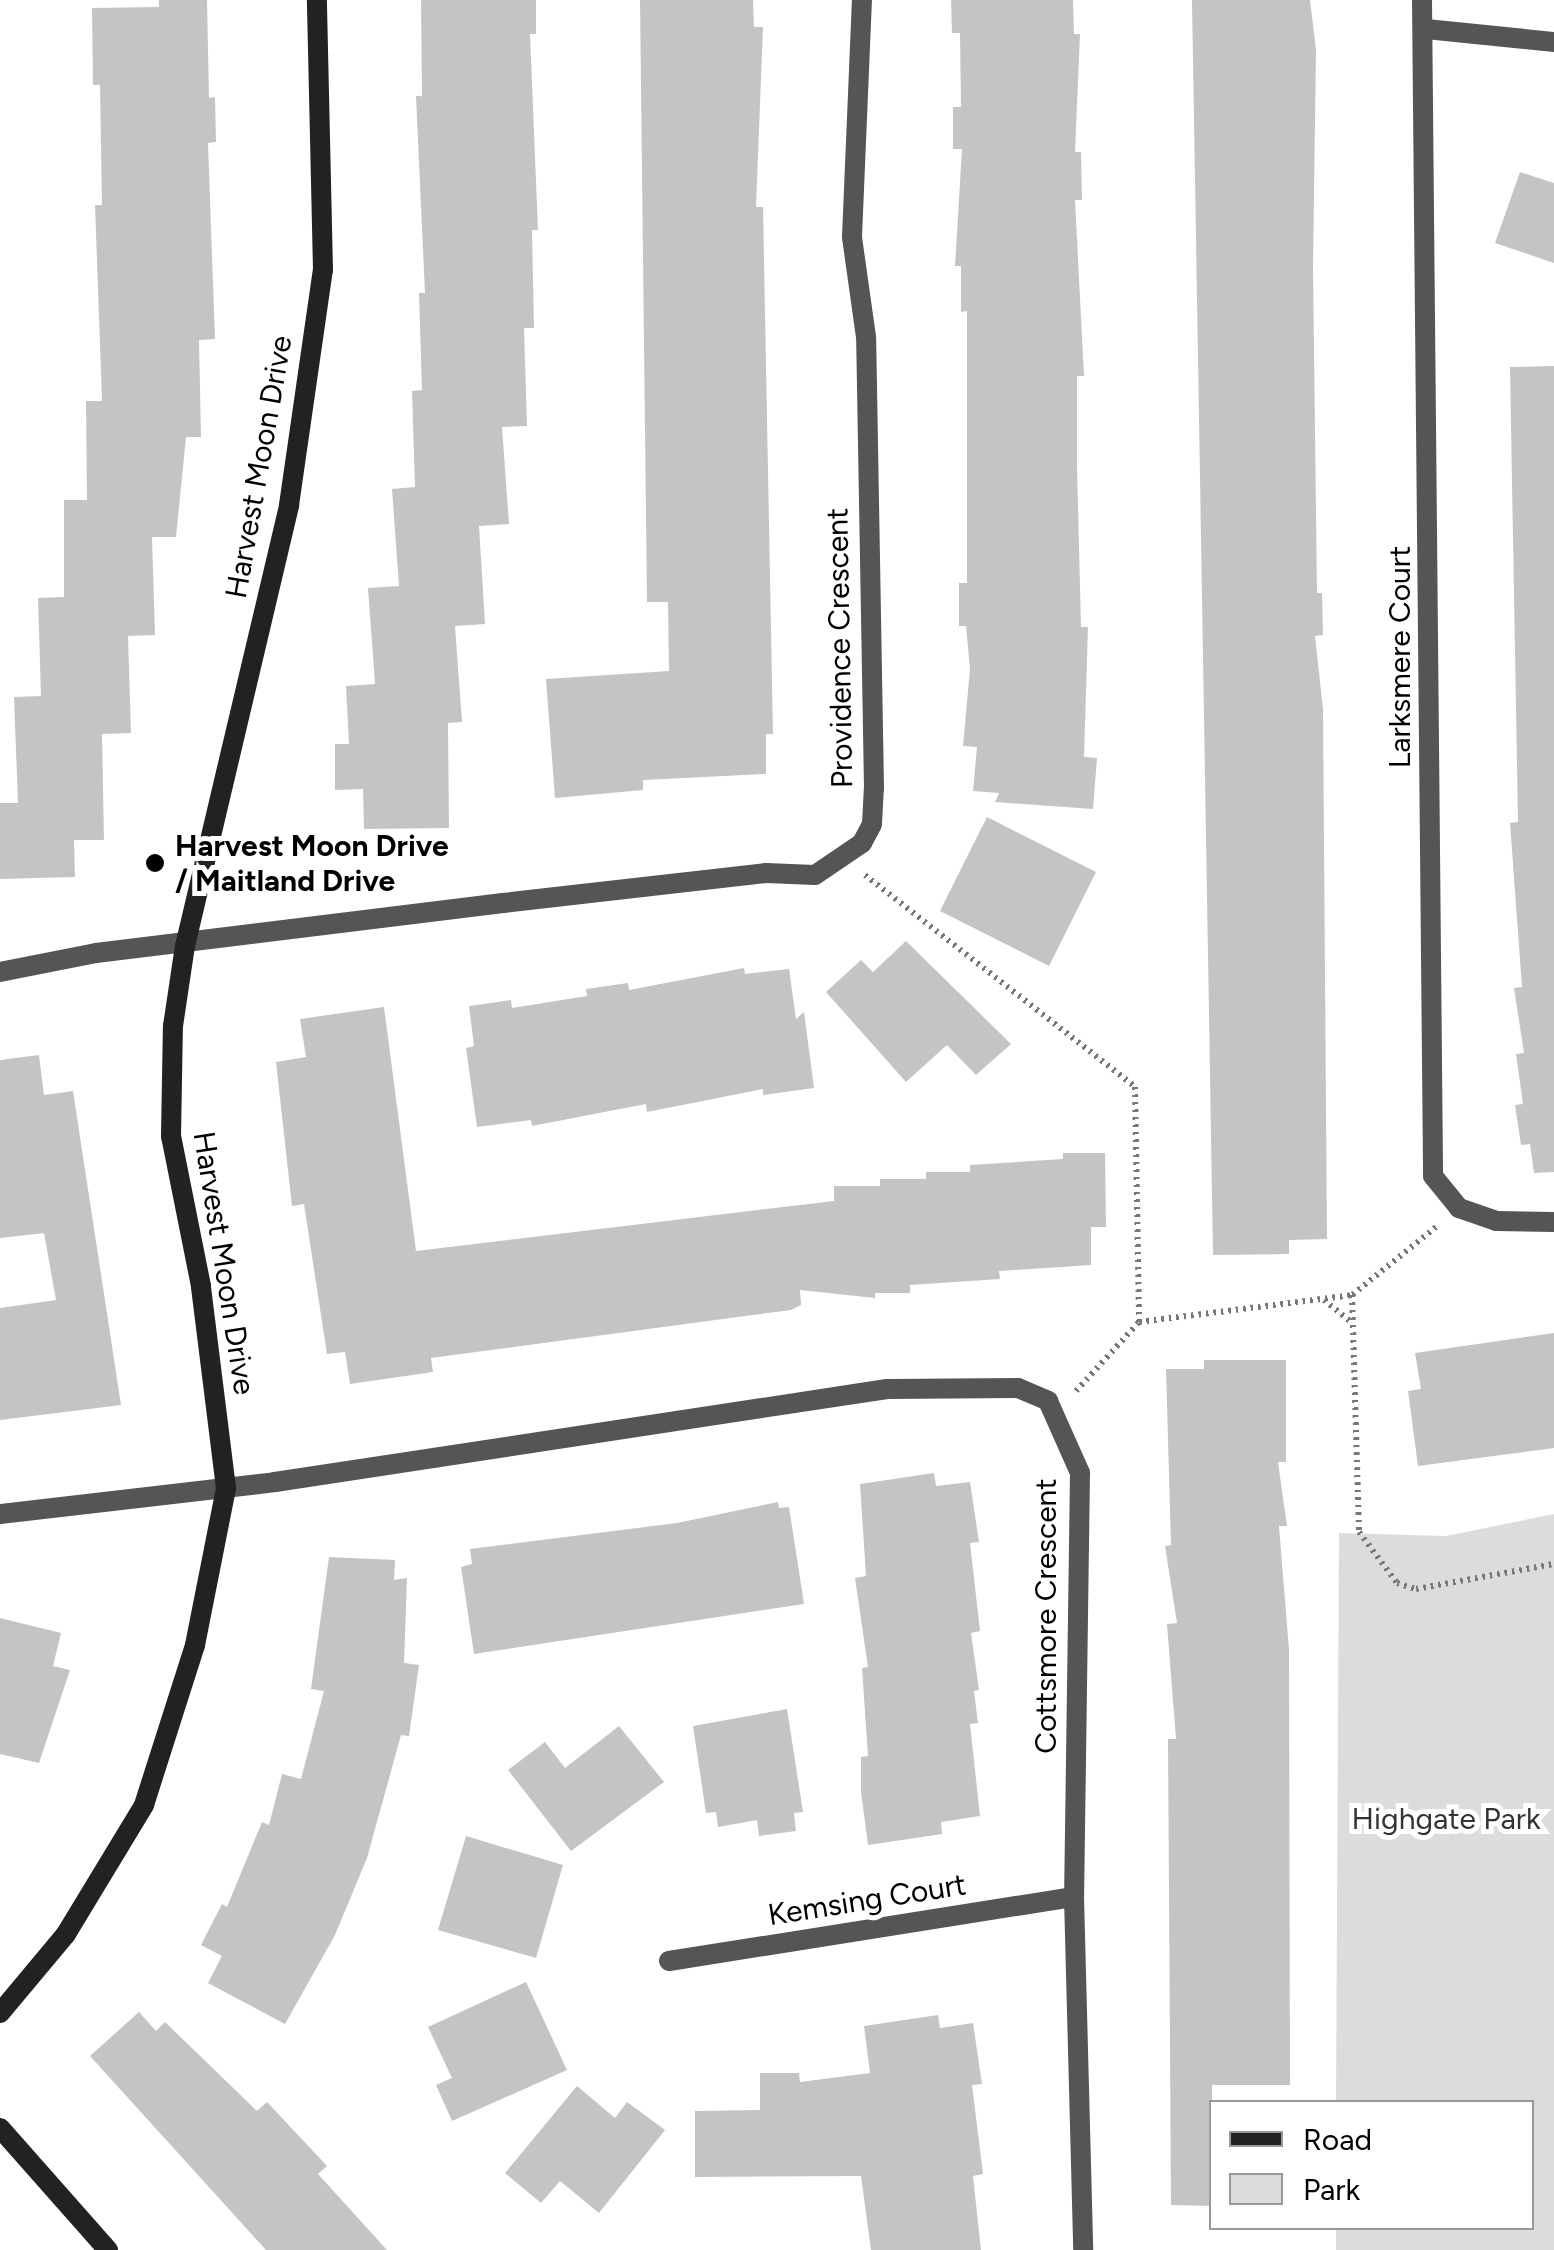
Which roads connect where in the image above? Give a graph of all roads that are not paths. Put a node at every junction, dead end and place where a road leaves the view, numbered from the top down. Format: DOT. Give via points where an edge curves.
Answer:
graph roads {
  1 [pos="317,0"];
  2 [pos="862,0"];
  3 [pos="1422,0"];
  4 [pos="1426,28"];
  5 [pos="1554,42"];
  6 [pos="185,946"];
  7 [pos="0,972"];
  8 [pos="1554,1222"];
  9 [pos="226,1488"];
  10 [pos="0,1514"];
  11 [pos="1074,1897"];
  12 [pos="670,1961"];
  13 [pos="0,2014"];
  14 [pos="0,2128"];
  15 [pos="108,2250"];
  16 [pos="1083,2250"];
  1 -- 6 [label="street, Harvest Moon Drive" via="323,270 289,505"];
  2 -- 6 [label="street, Providence Crescent" via="852,237 866,338 872,824 844,859 816,875 729,878"];
  3 -- 4 [label="street, Larksmere Court"];
  4 -- 5 [label="street"];
  4 -- 8 [label="street, Larksmere Court" via="1433,1176 1459,1208 1496,1221"];
  6 -- 7 [label="street" via="96,953"];
  6 -- 9 [label="street, Harvest Moon Drive" via="173,1026 171,1136 201,1286"];
  9 -- 10 [label="street"];
  9 -- 11 [label="street, Cottsmore Crescent" via="887,1389 1018,1388 1048,1401 1080,1473"];
  9 -- 13 [label="street, Harvest Moon Drive" via="195,1645 144,1805 66,1934"];
  11 -- 12 [label="street, Kemsing Court"];
  11 -- 16 [label="street, Cottsmore Crescent"];
  14 -- 15 [label="street"];
}
